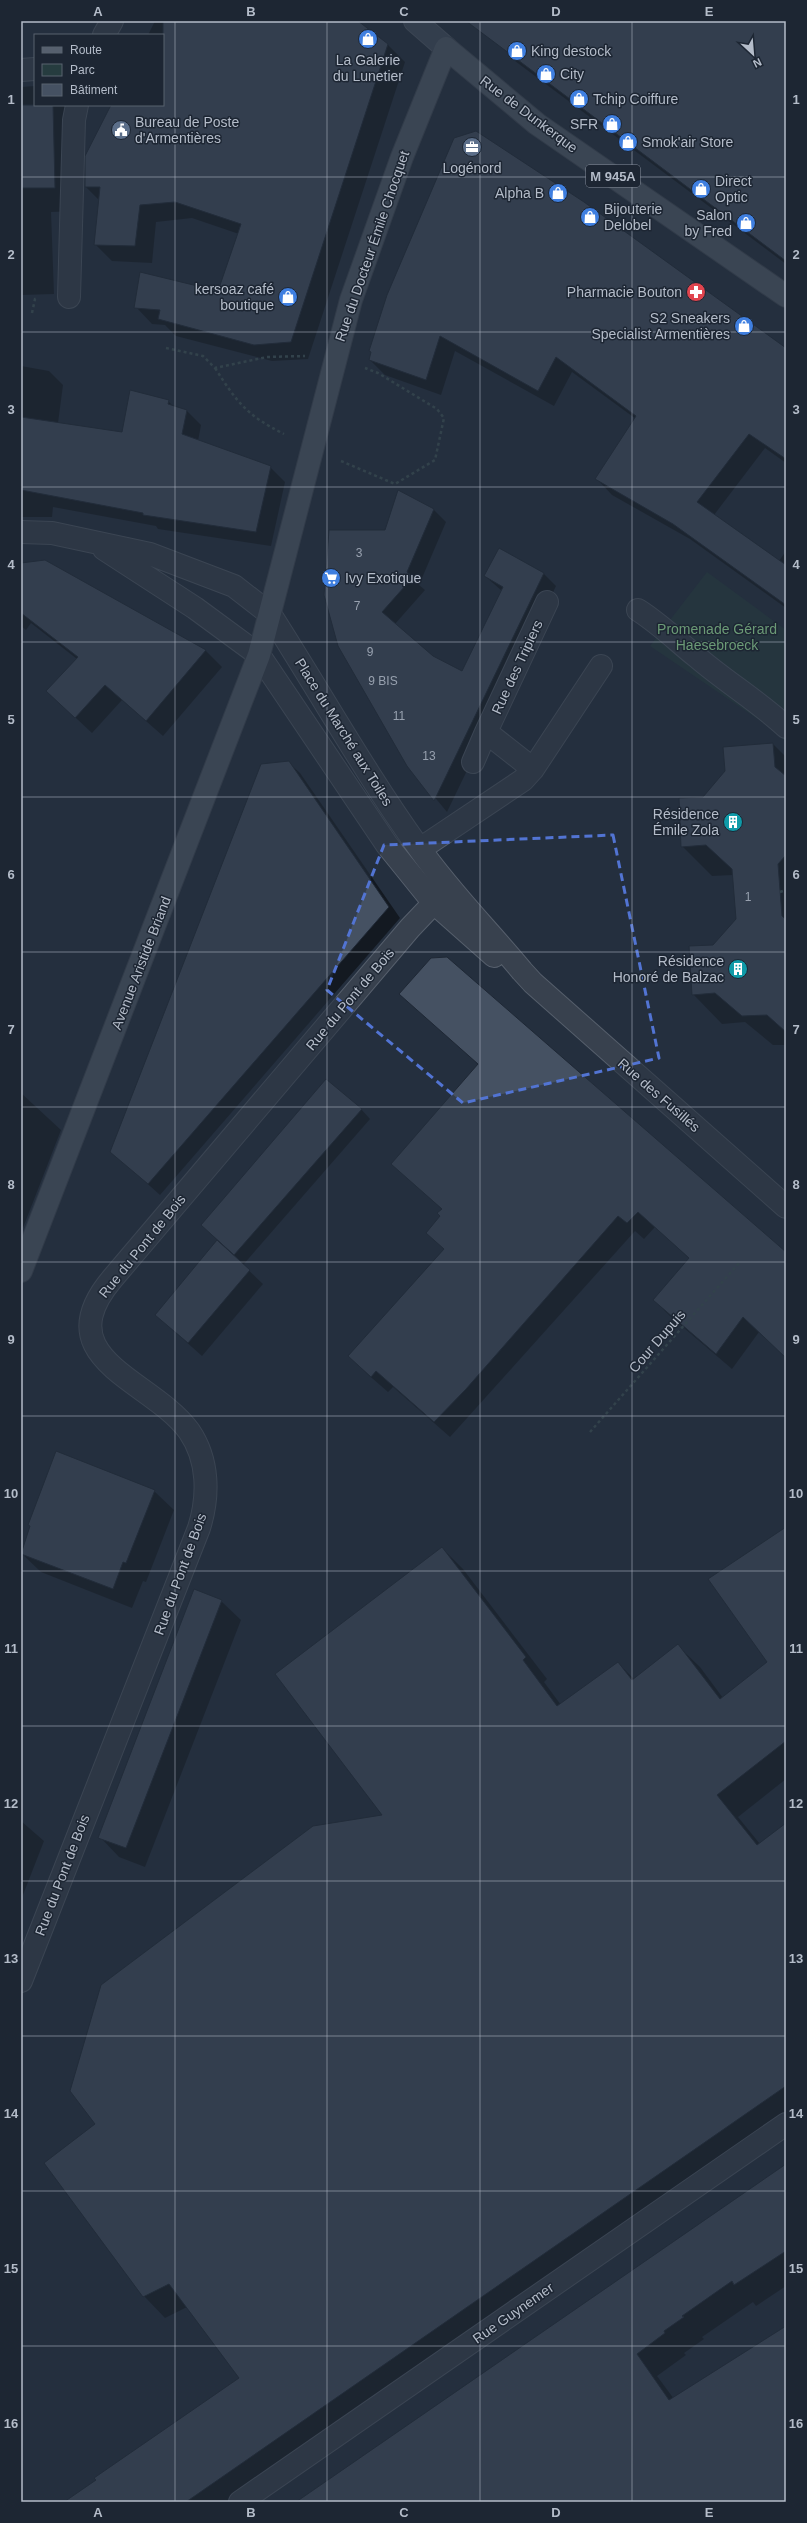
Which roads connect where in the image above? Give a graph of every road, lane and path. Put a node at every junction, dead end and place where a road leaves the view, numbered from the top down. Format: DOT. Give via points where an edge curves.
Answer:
graph roads {
  1 [pos="112,21"];
  2 [pos="415,21"];
  3 [pos="105,34"];
  4 [pos="446,48"];
  5 [pos="34,69"];
  6 [pos="21,70"];
  7 [pos="77,106"];
  8 [pos="786,296"];
  9 [pos="69,297"];
  10 [pos="166,348"];
  11 [pos="335,356"];
  12 [pos="215,368"];
  13 [pos="312,448"];
  14 [pos="21,532"];
  15 [pos="92,542"];
  16 [pos="547,602"];
  17 [pos="638,610"];
  18 [pos="270,614"];
  19 [pos="259,655"];
  20 [pos="601,666"];
  21 [pos="786,727"];
  22 [pos="486,732"];
  23 [pos="472,762"];
  24 [pos="533,769"];
  25 [pos="420,849"];
  26 [pos="400,862"];
  27 [pos="449,887"];
  28 [pos="786,890"];
  29 [pos="780,892"];
  30 [pos="434,902"];
  31 [pos="533,983"];
  32 [pos="786,1207"];
  33 [pos="739,1263"];
  34 [pos="21,1271"];
  35 [pos="590,1432"];
  36 [pos="21,1981"];
  37 [pos="786,2124"];
  38 [pos="240,2502"];
  1 -- 3 [label="street"];
  2 -- 4 [label="main road, Rue de Dunkerque / M 945A"];
  4 -- 8 [label="main road, Rue de Dunkerque / M 945A" via="537,124"];
  4 -- 11 [label="main road, Rue du Docteur Émile Chocquet" via="383,209 351,300"];
  5 -- 6 [label="street"];
  7 -- 9 [label="street" via="74,120"];
  10 -- 12 [label="path" via="203,356"];
  11 -- 12 [label="path" via="267,357"];
  11 -- 13 [label="main road, Rue du Docteur Émile Chocquet"];
  11 -- 13 [label="path" via="378,374 437,409 444,418 435,460 395,484"];
  12 -- 13 [label="path" via="237,402 261,422"];
  13 -- 18 [label="main road"];
  14 -- 15 [label="street, Place du Marché aux Toiles" via="52,533"];
  15 -- 18 [label="street, Place du Marché aux Toiles" via="150,554 234,586"];
  15 -- 19 [label="street, Place du Marché aux Toiles" via="195,608"];
  16 -- 22 [label="street, Rue des Tripiers"];
  17 -- 21 [label="street" via="665,627 698,658 766,708"];
  18 -- 19 [label="main road"];
  18 -- 25 [label="street, Place du Marché aux Toiles" via="386,800"];
  19 -- 26 [label="street, Place du Marché aux Toiles"];
  19 -- 34 [label="main road, Avenue Aristide Briand"];
  20 -- 24 [label="street"];
  22 -- 23 [label="street, Rue des Tripiers"];
  22 -- 24 [label="street, Rue des Tripiers"];
  24 -- 25 [label="street" via="512,790"];
  25 -- 27 [label="street, Rue des Fusillés"];
  26 -- 30 [label="street, Rue des Fusillés"];
  27 -- 30 [label="street, Rue du Pont de Bois"];
  27 -- 31 [label="street, Rue des Fusillés"];
  28 -- 29 [label="path"];
  30 -- 31 [label="street, Rue des Fusillés" via="502,962"];
  30 -- 36 [label="street, Rue du Pont de Bois" via="112,1279 96,1304 90,1332 92,1342 110,1365 170,1412 190,1433 204,1464 206,1496 204,1512 196,1535"];
  31 -- 32 [label="street, Rue des Fusillés"];
  33 -- 35 [label="path, Cour Dupuis"];
  37 -- 38 [label="street, Rue Guynemer"];
}
